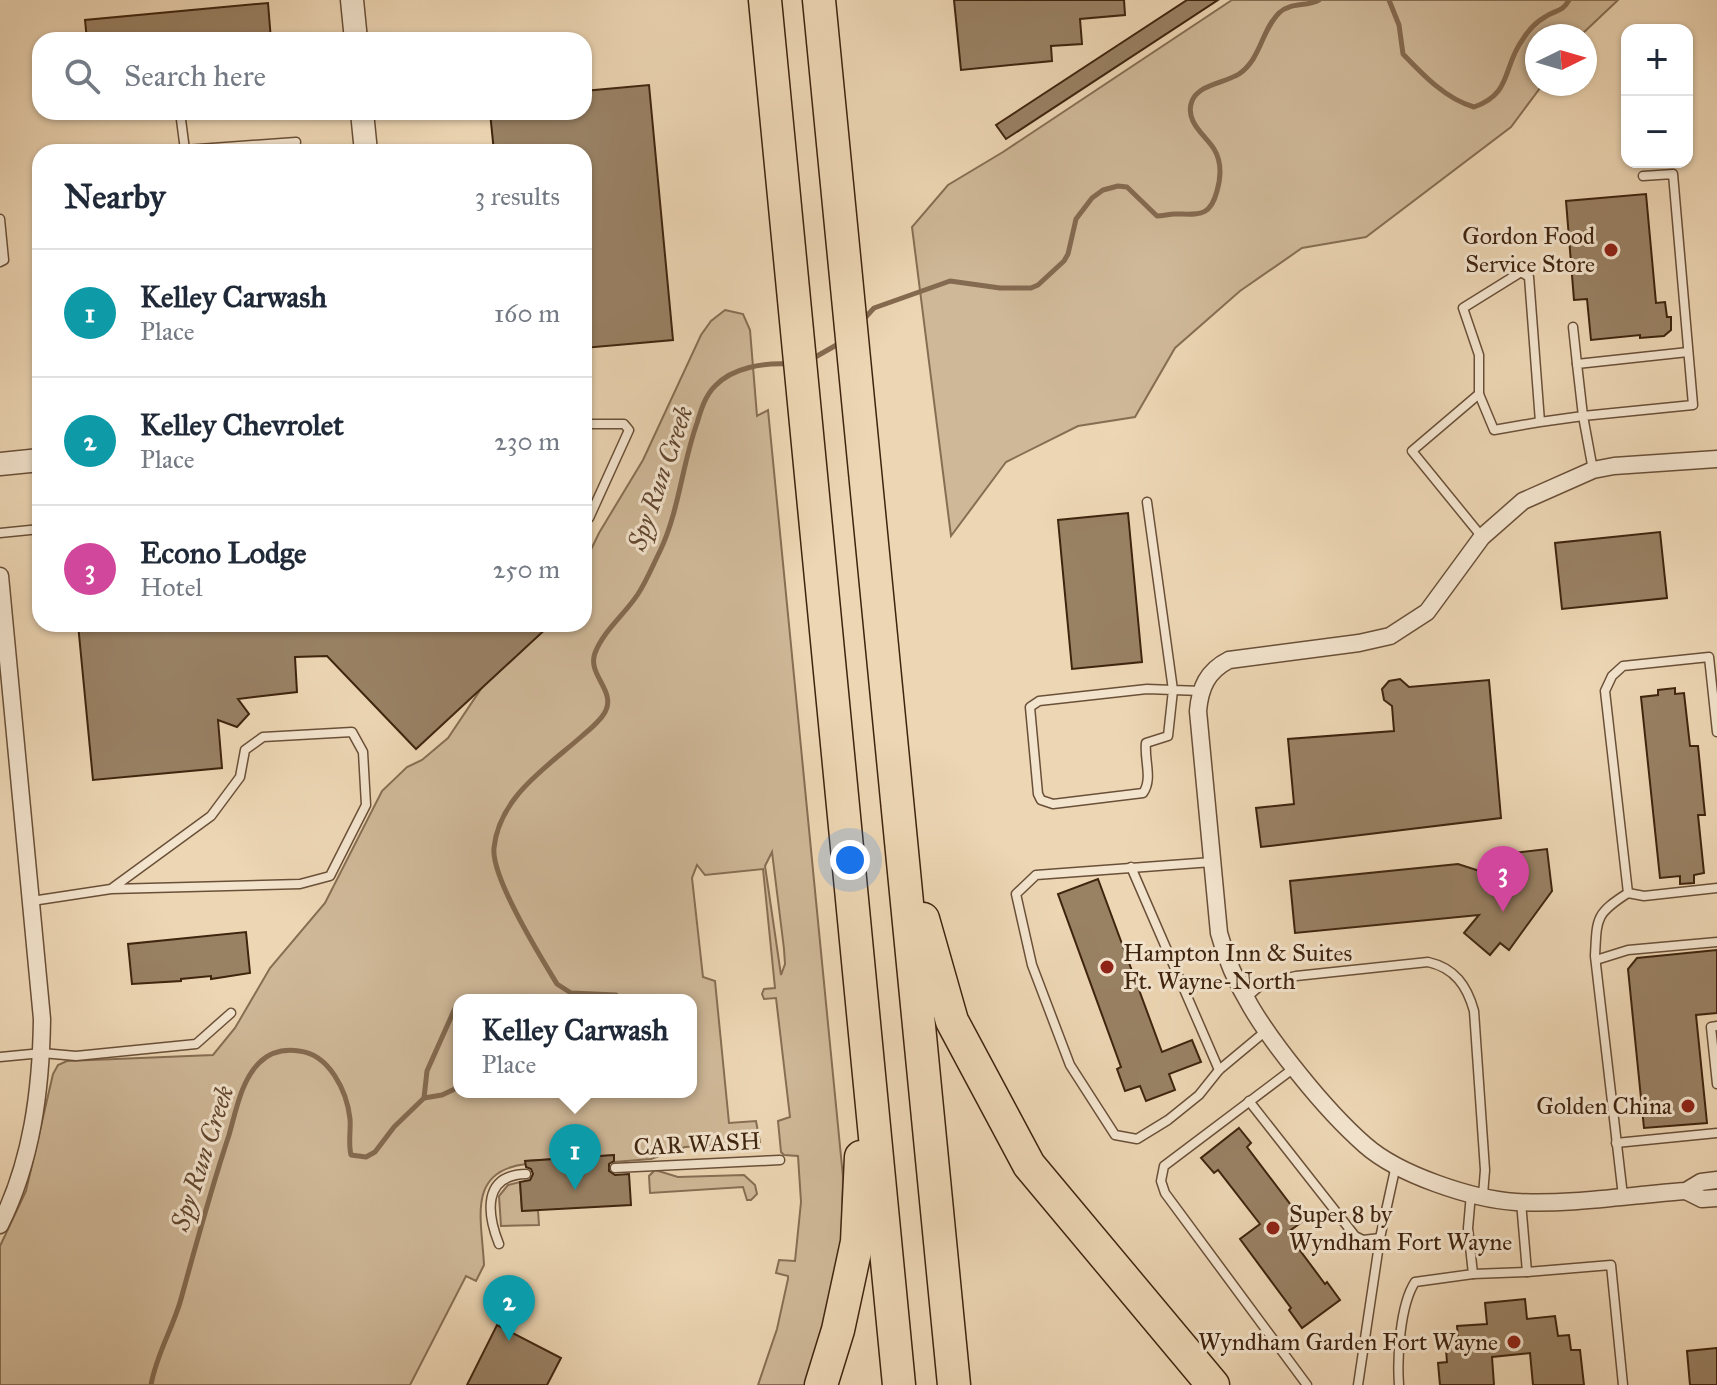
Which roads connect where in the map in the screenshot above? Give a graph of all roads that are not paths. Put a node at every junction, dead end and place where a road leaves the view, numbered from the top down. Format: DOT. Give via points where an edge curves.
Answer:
graph roads {
  1 [pos="352,0"];
  2 [pos="765,0"];
  3 [pos="819,0"];
  4 [pos="355,32"];
  5 [pos="181,120"];
  6 [pos="363,120"];
  7 [pos="296,142"];
  8 [pos="184,144"];
  9 [pos="268,144"];
  10 [pos="365,144"];
  11 [pos="1643,176"];
  12 [pos="0,219"];
  13 [pos="0,262"];
  14 [pos="1573,327"];
  15 [pos="1688,352"];
  16 [pos="1577,364"];
  17 [pos="1479,394"];
  18 [pos="1583,416"];
  19 [pos="1540,422"];
  20 [pos="592,424"];
  21 [pos="1717,459"];
  22 [pos="32,461"];
  23 [pos="0,464"];
  24 [pos="1593,470"];
  25 [pos="1147,502"];
  26 [pos="592,511"];
  27 [pos="32,530"];
  28 [pos="0,533"];
  29 [pos="1482,537"];
  30 [pos="0,583"];
  31 [pos="1173,690"];
  32 [pos="1202,691"];
  33 [pos="1717,732"];
  34 [pos="1213,862"];
  35 [pos="1131,867"];
  36 [pos="903,869"];
  37 [pos="1717,888"];
  38 [pos="111,889"];
  39 [pos="1628,893"];
  40 [pos="32,901"];
  41 [pos="1717,942"];
  42 [pos="1596,960"];
  43 [pos="1245,999"];
  44 [pos="231,1013"];
  45 [pos="1717,1026"];
  46 [pos="1267,1030"];
  47 [pos="866,1034"];
  48 [pos="42,1053"];
  49 [pos="0,1057"];
  50 [pos="1294,1068"];
  51 [pos="1219,1070"];
  52 [pos="1717,1084"];
  53 [pos="1249,1101"];
  54 [pos="1717,1133"];
  55 [pos="1616,1143"];
  56 [pos="780,1160"];
  57 [pos="1397,1165"];
  58 [pos="615,1168"];
  59 [pos="526,1174"];
  60 [pos="1717,1180"];
  61 [pos="1686,1191"];
  62 [pos="1477,1194"];
  63 [pos="1623,1196"];
  64 [pos="1717,1198"];
  65 [pos="1521,1202"];
  66 [pos="0,1225"];
  67 [pos="1380,1238"];
  68 [pos="499,1244"];
  69 [pos="1527,1272"];
  70 [pos="1473,1274"];
  71 [pos="821,1385"];
  72 [pos="899,1385"];
  73 [pos="954,1385"];
  74 [pos="1213,1385"];
  75 [pos="1307,1385"];
  76 [pos="1358,1385"];
  77 [pos="1399,1385"];
  78 [pos="1623,1385"];
  1 -- 4 [label="street"];
  2 -- 47 [label="highway"];
  3 -- 36 [label="highway"];
  5 -- 8 [label="lane"];
  6 -- 10 [label="street"];
  7 -- 9 [label="lane"];
  11 -- 15 [label="lane" via="1673,174"];
  12 -- 13 [label="lane"];
  14 -- 16 [label="lane"];
  15 -- 16 [label="lane"];
  15 -- 18 [label="lane" via="1693,405"];
  16 -- 18 [label="lane"];
  17 -- 19 [label="lane" via="1494,430"];
  17 -- 19 [label="lane" via="1479,355 1463,308 1521,272 1529,277"];
  17 -- 29 [label="lane" via="1412,451"];
  18 -- 19 [label="lane"];
  18 -- 24 [label="lane"];
  20 -- 26 [label="lane" via="624,424 629,430"];
  21 -- 24 [label="street"];
  22 -- 23 [label="street"];
  24 -- 29 [label="street" via="1523,501"];
  25 -- 31 [label="lane"];
  27 -- 28 [label="lane"];
  29 -- 32 [label="street" via="1427,612 1390,636 1229,660 1215,667"];
  30 -- 40 [label="street"];
  31 -- 31 [label="lane" via="1039,701 1030,707 1041,800 1053,804 1143,793 1148,777 1146,743 1168,736"];
  31 -- 32 [label="lane"];
  32 -- 34 [label="street" via="1198,711"];
  33 -- 39 [label="lane" via="1709,657 1623,666 1612,676 1605,691"];
  34 -- 35 [label="lane"];
  34 -- 43 [label="street" via="1219,933"];
  35 -- 51 [label="lane"];
  35 -- 51 [label="lane" via="1036,875 1016,894 1032,965 1070,1065 1115,1135 1137,1139 1199,1095"];
  36 -- 73 [label="highway"];
  36 -- 74 [label="highway" via="952,1021 1029,1165"];
  37 -- 39 [label="lane"];
  38 -- 38 [label="lane" via="211,816 240,777 245,750 263,737 352,732 363,752 366,805 330,876 300,884"];
  38 -- 40 [label="lane"];
  39 -- 42 [label="lane" via="1603,908"];
  40 -- 48 [label="street"];
  41 -- 42 [label="lane" via="1628,950"];
  42 -- 55 [label="lane"];
  43 -- 46 [label="street"];
  43 -- 62 [label="lane" via="1262,984 1312,974 1428,962 1456,976 1468,990 1474,1011 1485,1170"];
  44 -- 48 [label="lane" via="196,1044 76,1056"];
  45 -- 52 [label="lane" via="1711,1027"];
  46 -- 50 [label="street"];
  46 -- 51 [label="lane"];
  47 -- 71 [label="highway" via="857,1242"];
  47 -- 72 [label="highway"];
  48 -- 49 [label="lane"];
  48 -- 66 [label="street" via="32,1134"];
  50 -- 53 [label="lane"];
  50 -- 57 [label="street" via="1367,1147"];
  53 -- 67 [label="lane" via="1355,1236"];
  53 -- 75 [label="lane" via="1164,1166 1161,1181"];
  54 -- 55 [label="lane"];
  55 -- 63 [label="lane"];
  56 -- 58 [label="lane, CAR WASH"];
  57 -- 62 [label="street"];
  57 -- 67 [label="lane"];
  59 -- 68 [label="lane" via="509,1176 496,1186 491,1223"];
  60 -- 61 [label="street"];
  61 -- 63 [label="street"];
  61 -- 64 [label="street" via="1702,1199"];
  62 -- 65 [label="street"];
  62 -- 70 [label="lane" via="1468,1228"];
  63 -- 65 [label="street"];
  65 -- 69 [label="lane"];
  67 -- 76 [label="lane"];
  69 -- 70 [label="lane"];
  69 -- 78 [label="lane" via="1611,1265"];
  70 -- 77 [label="lane" via="1415,1282 1408,1293"];
}
